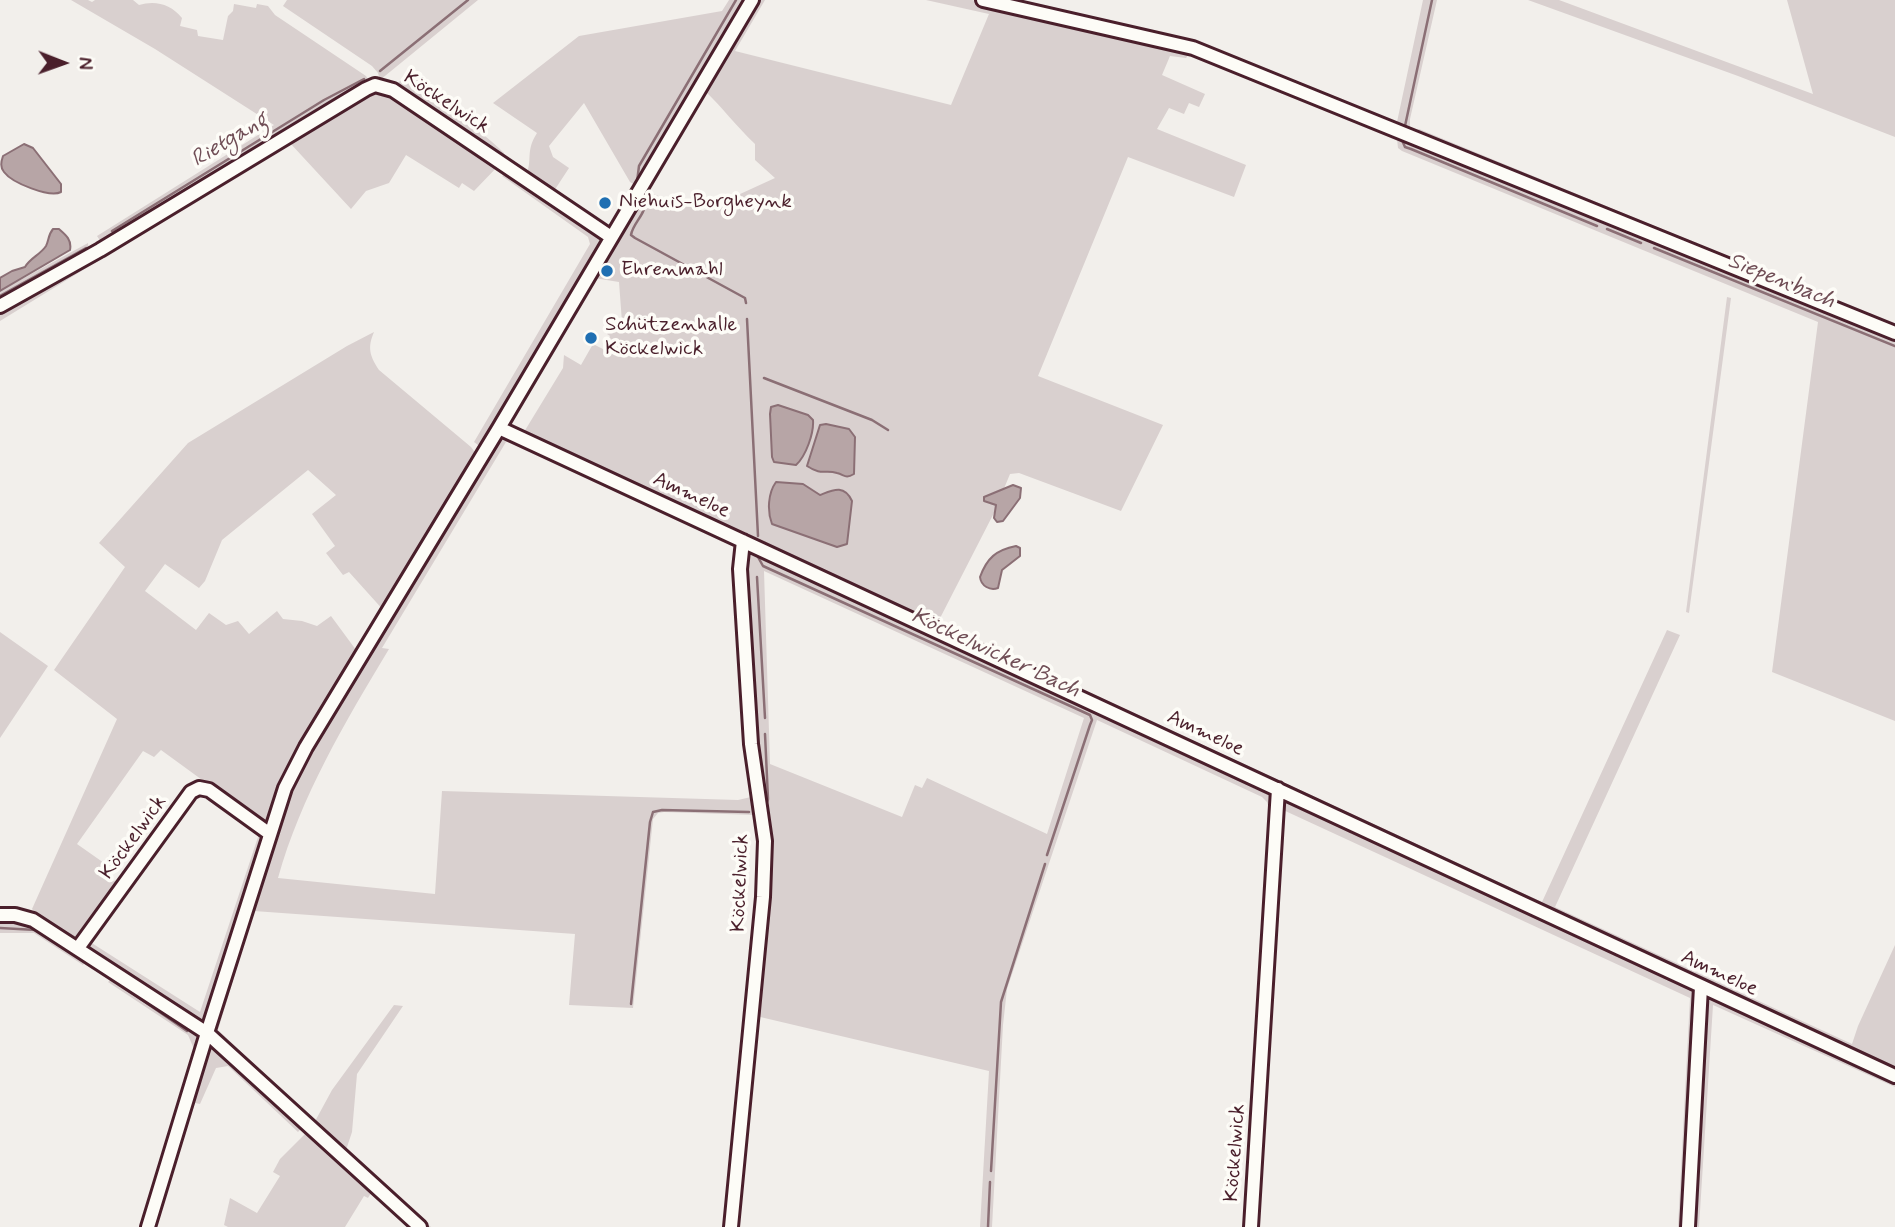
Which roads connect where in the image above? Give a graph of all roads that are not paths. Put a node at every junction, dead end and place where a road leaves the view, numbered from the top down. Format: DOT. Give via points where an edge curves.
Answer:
graph roads {
  1 [pos="752,0"];
  2 [pos="983,0"];
  3 [pos="611,237"];
  4 [pos="0,306"];
  5 [pos="1895,333"];
  6 [pos="499,428"];
  7 [pos="743,541"];
  8 [pos="1278,789"];
  9 [pos="270,834"];
  10 [pos="0,915"];
  11 [pos="78,948"];
  12 [pos="1702,987"];
  13 [pos="207,1033"];
  14 [pos="1895,1076"];
  15 [pos="148,1227"];
  16 [pos="420,1227"];
  17 [pos="732,1227"];
  18 [pos="1251,1227"];
  19 [pos="1688,1227"];
  1 -- 3 [label="street"];
  2 -- 5 [label="street" via="1193,48"];
  3 -- 4 [label="street, Köckelwick" via="393,90 375,85"];
  3 -- 6 [label="street"];
  6 -- 7 [label="street, Ammeloe"];
  6 -- 9 [label="street" via="306,747 285,788"];
  7 -- 8 [label="street, Ammeloe"];
  7 -- 17 [label="street, Köckelwick" via="740,569 751,744 765,841"];
  8 -- 12 [label="street, Ammeloe"];
  8 -- 18 [label="street, Köckelwick"];
  9 -- 11 [label="street, Köckelwick" via="209,790 191,792"];
  9 -- 13 [label="street"];
  10 -- 11 [label="street" via="33,920"];
  11 -- 13 [label="street"];
  12 -- 14 [label="street, Ammeloe"];
  12 -- 19 [label="street"];
  13 -- 15 [label="street"];
  13 -- 16 [label="street"];
}
